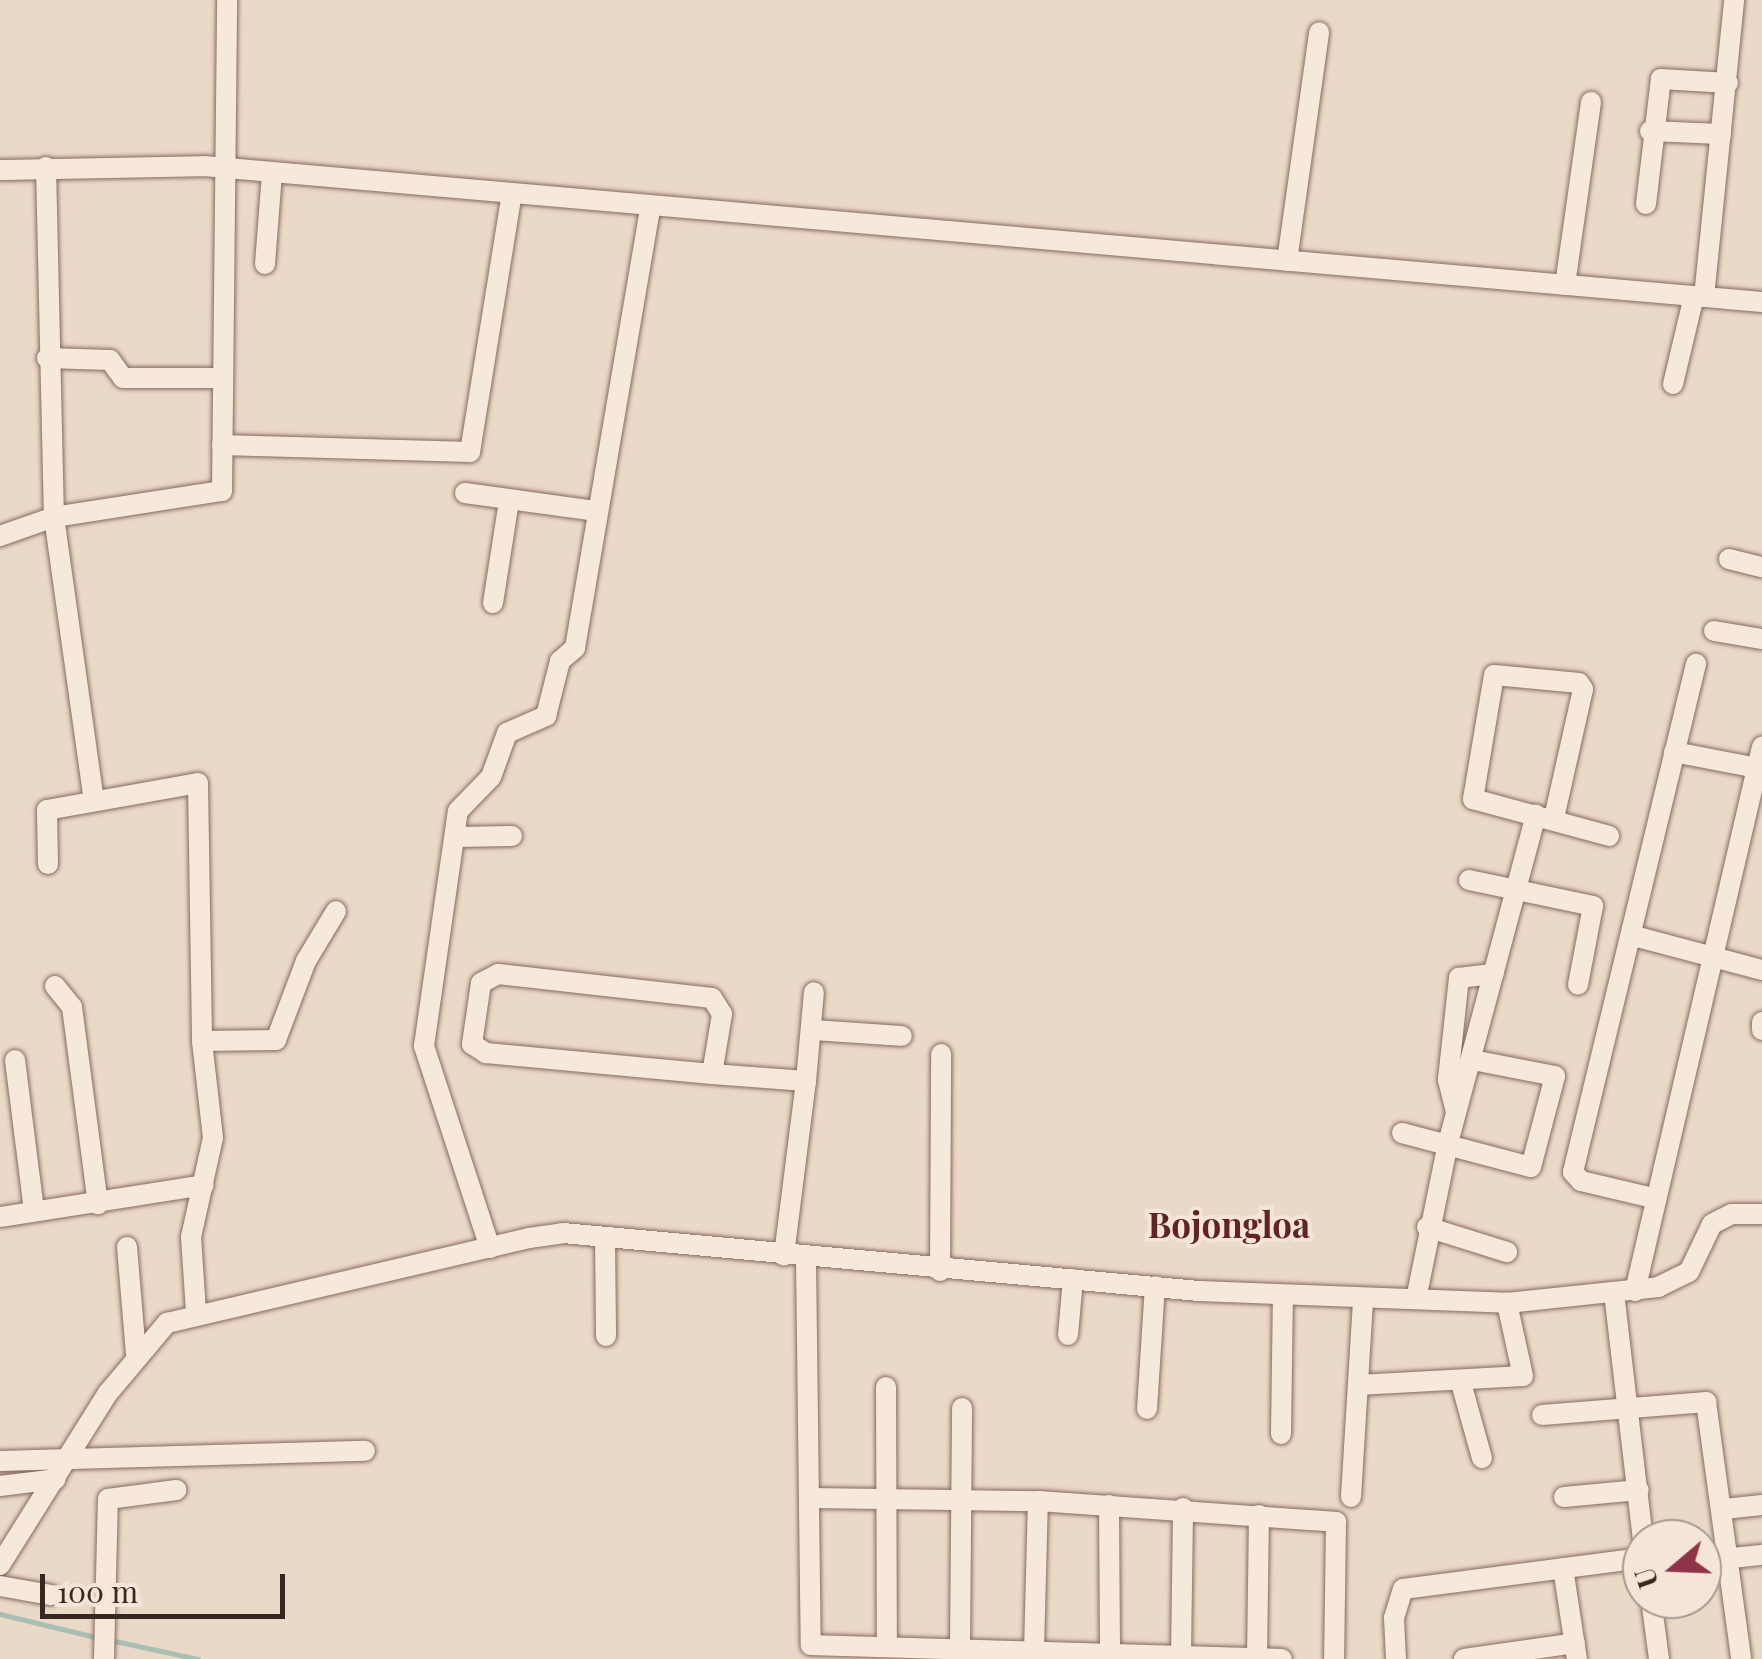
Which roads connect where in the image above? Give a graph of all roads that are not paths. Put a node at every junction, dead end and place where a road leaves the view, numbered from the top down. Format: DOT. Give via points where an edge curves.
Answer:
graph roads {
  1 [pos="227,0"];
  2 [pos="1734,0"];
  3 [pos="1319,32"];
  4 [pos="1728,82"];
  5 [pos="1591,102"];
  6 [pos="1650,130"];
  7 [pos="1721,134"];
  8 [pos="46,167"];
  9 [pos="221,168"];
  10 [pos="0,170"];
  11 [pos="272,173"];
  12 [pos="512,194"];
  13 [pos="1646,204"];
  14 [pos="650,206"];
  15 [pos="1287,261"];
  16 [pos="264,264"];
  17 [pos="1565,285"];
  18 [pos="1699,297"];
  19 [pos="1762,302"];
  20 [pos="47,358"];
  21 [pos="220,378"];
  22 [pos="1674,384"];
  23 [pos="222,445"];
  24 [pos="465,493"];
  25 [pos="509,501"];
  26 [pos="597,511"];
  27 [pos="54,517"];
  28 [pos="0,536"];
  29 [pos="1729,558"];
  30 [pos="1762,567"];
  31 [pos="493,603"];
  32 [pos="1714,631"];
  33 [pos="1762,639"];
  34 [pos="1696,664"];
  35 [pos="1674,752"];
  36 [pos="1760,761"];
  37 [pos="94,802"];
  38 [pos="1545,816"];
  39 [pos="512,836"];
  40 [pos="1609,836"];
  41 [pos="455,837"];
  42 [pos="48,864"];
  43 [pos="1469,880"];
  44 [pos="1517,889"];
  45 [pos="336,911"];
  46 [pos="1634,936"];
  47 [pos="1711,959"];
  48 [pos="1762,970"];
  49 [pos="1494,974"];
  50 [pos="1578,985"];
  51 [pos="55,986"];
  52 [pos="814,992"];
  53 [pos="1762,1022"];
  54 [pos="812,1030"];
  55 [pos="1762,1030"];
  56 [pos="902,1036"];
  57 [pos="202,1041"];
  58 [pos="942,1054"];
  59 [pos="16,1060"];
  60 [pos="1473,1060"];
  61 [pos="712,1074"];
  62 [pos="806,1080"];
  63 [pos="1456,1112"];
  64 [pos="1402,1133"];
  65 [pos="1448,1144"];
  66 [pos="204,1185"];
  67 [pos="1653,1198"];
  68 [pos="98,1204"];
  69 [pos="34,1211"];
  70 [pos="1762,1214"];
  71 [pos="0,1216"];
  72 [pos="1428,1226"];
  73 [pos="605,1238"];
  74 [pos="127,1247"];
  75 [pos="490,1248"];
  76 [pos="1507,1252"];
  77 [pos="784,1256"];
  78 [pos="806,1259"];
  79 [pos="940,1270"];
  80 [pos="1073,1279"];
  81 [pos="1155,1286"];
  82 [pos="1624,1292"];
  83 [pos="1283,1296"];
  84 [pos="1416,1299"];
  85 [pos="1363,1300"];
  86 [pos="1507,1303"];
  87 [pos="196,1312"];
  88 [pos="1068,1335"];
  89 [pos="606,1336"];
  90 [pos="136,1354"];
  91 [pos="1461,1383"];
  92 [pos="1358,1385"];
  93 [pos="886,1387"];
  94 [pos="1627,1404"];
  95 [pos="962,1408"];
  96 [pos="1146,1409"];
  97 [pos="1542,1415"];
  98 [pos="1281,1434"];
  99 [pos="365,1452"];
  100 [pos="70,1456"];
  101 [pos="1482,1458"];
  102 [pos="0,1461"];
  103 [pos="56,1479"];
  104 [pos="0,1486"];
  105 [pos="176,1490"];
  106 [pos="1640,1490"];
  107 [pos="888,1497"];
  108 [pos="1351,1497"];
  109 [pos="1564,1497"];
  110 [pos="811,1498"];
  111 [pos="961,1498"];
  112 [pos="1038,1501"];
  113 [pos="1110,1505"];
  114 [pos="1762,1505"];
  115 [pos="1183,1508"];
  116 [pos="1724,1510"];
  117 [pos="1259,1514"];
  118 [pos="1642,1519"];
  119 [pos="1762,1556"];
  120 [pos="1732,1558"];
  121 [pos="1622,1561"];
  122 [pos="0,1565"];
  123 [pos="1563,1568"];
  124 [pos="0,1586"];
  125 [pos="51,1595"];
  126 [pos="1653,1619"];
  127 [pos="1762,1632"];
  128 [pos="1739,1633"];
  129 [pos="102,1646"];
  130 [pos="887,1646"];
  131 [pos="960,1647"];
  132 [pos="1576,1651"];
  133 [pos="1034,1652"];
  134 [pos="1110,1654"];
  135 [pos="1396,1654"];
  136 [pos="1181,1656"];
  137 [pos="1503,1656"];
  138 [pos="1257,1658"];
  139 [pos="1282,1659"];
  140 [pos="1334,1659"];
  141 [pos="1418,1659"];
  142 [pos="1464,1659"];
  143 [pos="1659,1659"];
  144 [pos="1742,1659"];
  1 -- 9 [label="street"];
  2 -- 4 [label="street"];
  3 -- 15 [label="street"];
  4 -- 6 [label="street" via="1661,79"];
  4 -- 7 [label="street"];
  5 -- 17 [label="street"];
  6 -- 7 [label="street"];
  6 -- 13 [label="street"];
  7 -- 18 [label="street"];
  8 -- 9 [label="street"];
  8 -- 10 [label="street"];
  8 -- 20 [label="street"];
  9 -- 11 [label="street"];
  9 -- 21 [label="street"];
  11 -- 12 [label="street"];
  11 -- 16 [label="street"];
  12 -- 14 [label="street"];
  12 -- 23 [label="street" via="470,452"];
  14 -- 15 [label="street"];
  14 -- 26 [label="street"];
  15 -- 17 [label="street"];
  17 -- 18 [label="street"];
  18 -- 19 [label="street"];
  18 -- 22 [label="street"];
  20 -- 21 [label="street" via="110,360 124,378"];
  20 -- 27 [label="street"];
  21 -- 23 [label="street"];
  23 -- 27 [label="street" via="219,493"];
  24 -- 25 [label="street"];
  25 -- 26 [label="street"];
  25 -- 31 [label="street"];
  26 -- 41 [label="street" via="575,648 560,661 546,716 507,733 490,778 460,806"];
  27 -- 28 [label="street"];
  27 -- 37 [label="street"];
  29 -- 30 [label="street"];
  32 -- 33 [label="street"];
  34 -- 35 [label="street"];
  35 -- 36 [label="street"];
  35 -- 46 [label="street"];
  36 -- 47 [label="street"];
  37 -- 42 [label="street" via="48,810"];
  37 -- 57 [label="street" via="198,783"];
  38 -- 38 [label="street" via="1472,796 1494,675 1578,683 1583,689"];
  38 -- 40 [label="street"];
  38 -- 44 [label="street"];
  39 -- 41 [label="street"];
  41 -- 75 [label="street" via="424,1046"];
  43 -- 44 [label="street"];
  44 -- 49 [label="street"];
  44 -- 50 [label="street" via="1594,907"];
  45 -- 57 [label="street" via="306,961 276,1040"];
  46 -- 47 [label="street"];
  46 -- 67 [label="street" via="1572,1172"];
  47 -- 48 [label="street"];
  47 -- 67 [label="street"];
  49 -- 60 [label="street"];
  49 -- 63 [label="street" via="1459,978 1448,1079"];
  51 -- 68 [label="street" via="72,1007"];
  52 -- 54 [label="street"];
  53 -- 55 [label="street"];
  54 -- 56 [label="street"];
  54 -- 62 [label="street"];
  57 -- 66 [label="street" via="212,1138"];
  58 -- 79 [label="street"];
  59 -- 69 [label="street"];
  60 -- 63 [label="street"];
  60 -- 65 [label="street" via="1555,1076 1533,1164"];
  61 -- 61 [label="street" via="477,1050 481,982 498,974 712,998 722,1014"];
  61 -- 62 [label="street"];
  62 -- 77 [label="street"];
  63 -- 65 [label="street"];
  64 -- 65 [label="street"];
  65 -- 72 [label="street"];
  66 -- 68 [label="street"];
  66 -- 87 [label="street" via="191,1238"];
  67 -- 82 [label="street"];
  68 -- 69 [label="street"];
  69 -- 71 [label="street"];
  70 -- 82 [label="street" via="1719,1219 1689,1272"];
  72 -- 76 [label="street"];
  72 -- 84 [label="street"];
  73 -- 75 [label="street" via="564,1233"];
  73 -- 77 [label="street"];
  73 -- 89 [label="street"];
  74 -- 90 [label="street"];
  75 -- 87 [label="street"];
  77 -- 78 [label="street"];
  78 -- 79 [label="street"];
  78 -- 110 [label="street"];
  79 -- 80 [label="street"];
  80 -- 81 [label="street"];
  80 -- 88 [label="street"];
  81 -- 83 [label="street"];
  81 -- 96 [label="street"];
  82 -- 86 [label="street"];
  82 -- 94 [label="street"];
  83 -- 85 [label="street"];
  83 -- 98 [label="street"];
  84 -- 85 [label="street"];
  84 -- 86 [label="street"];
  85 -- 92 [label="street"];
  86 -- 91 [label="street" via="1523,1376"];
  87 -- 90 [label="street" via="167,1323"];
  90 -- 100 [label="street"];
  91 -- 92 [label="street"];
  91 -- 101 [label="street"];
  92 -- 108 [label="street"];
  93 -- 107 [label="street"];
  94 -- 97 [label="street"];
  94 -- 106 [label="street"];
  94 -- 116 [label="street" via="1706,1402"];
  95 -- 111 [label="street"];
  99 -- 100 [label="street" via="201,1460"];
  100 -- 102 [label="street"];
  100 -- 103 [label="street"];
  103 -- 104 [label="street"];
  103 -- 122 [label="street"];
  105 -- 129 [label="street" via="108,1498"];
  106 -- 109 [label="street"];
  106 -- 118 [label="street"];
  107 -- 110 [label="street"];
  107 -- 111 [label="street"];
  107 -- 130 [label="street"];
  110 -- 130 [label="street" via="809,1640 815,1647"];
  111 -- 112 [label="street"];
  111 -- 131 [label="street"];
  112 -- 113 [label="street"];
  112 -- 133 [label="street"];
  113 -- 115 [label="street"];
  113 -- 134 [label="street"];
  114 -- 116 [label="street"];
  115 -- 117 [label="street"];
  115 -- 136 [label="street"];
  116 -- 120 [label="street"];
  117 -- 138 [label="street"];
  117 -- 140 [label="street" via="1336,1522"];
  119 -- 120 [label="street"];
  120 -- 128 [label="street"];
  121 -- 123 [label="street"];
  123 -- 132 [label="street"];
  123 -- 135 [label="street" via="1400,1591"];
  124 -- 125 [label="street"];
  126 -- 143 [label="street"];
  127 -- 128 [label="street"];
  128 -- 144 [label="street"];
  130 -- 131 [label="street"];
  131 -- 133 [label="street"];
  132 -- 137 [label="street"];
  133 -- 134 [label="street"];
  134 -- 136 [label="street"];
  135 -- 141 [label="street"];
  136 -- 138 [label="street"];
  137 -- 142 [label="street"];
  138 -- 139 [label="street"];
}
